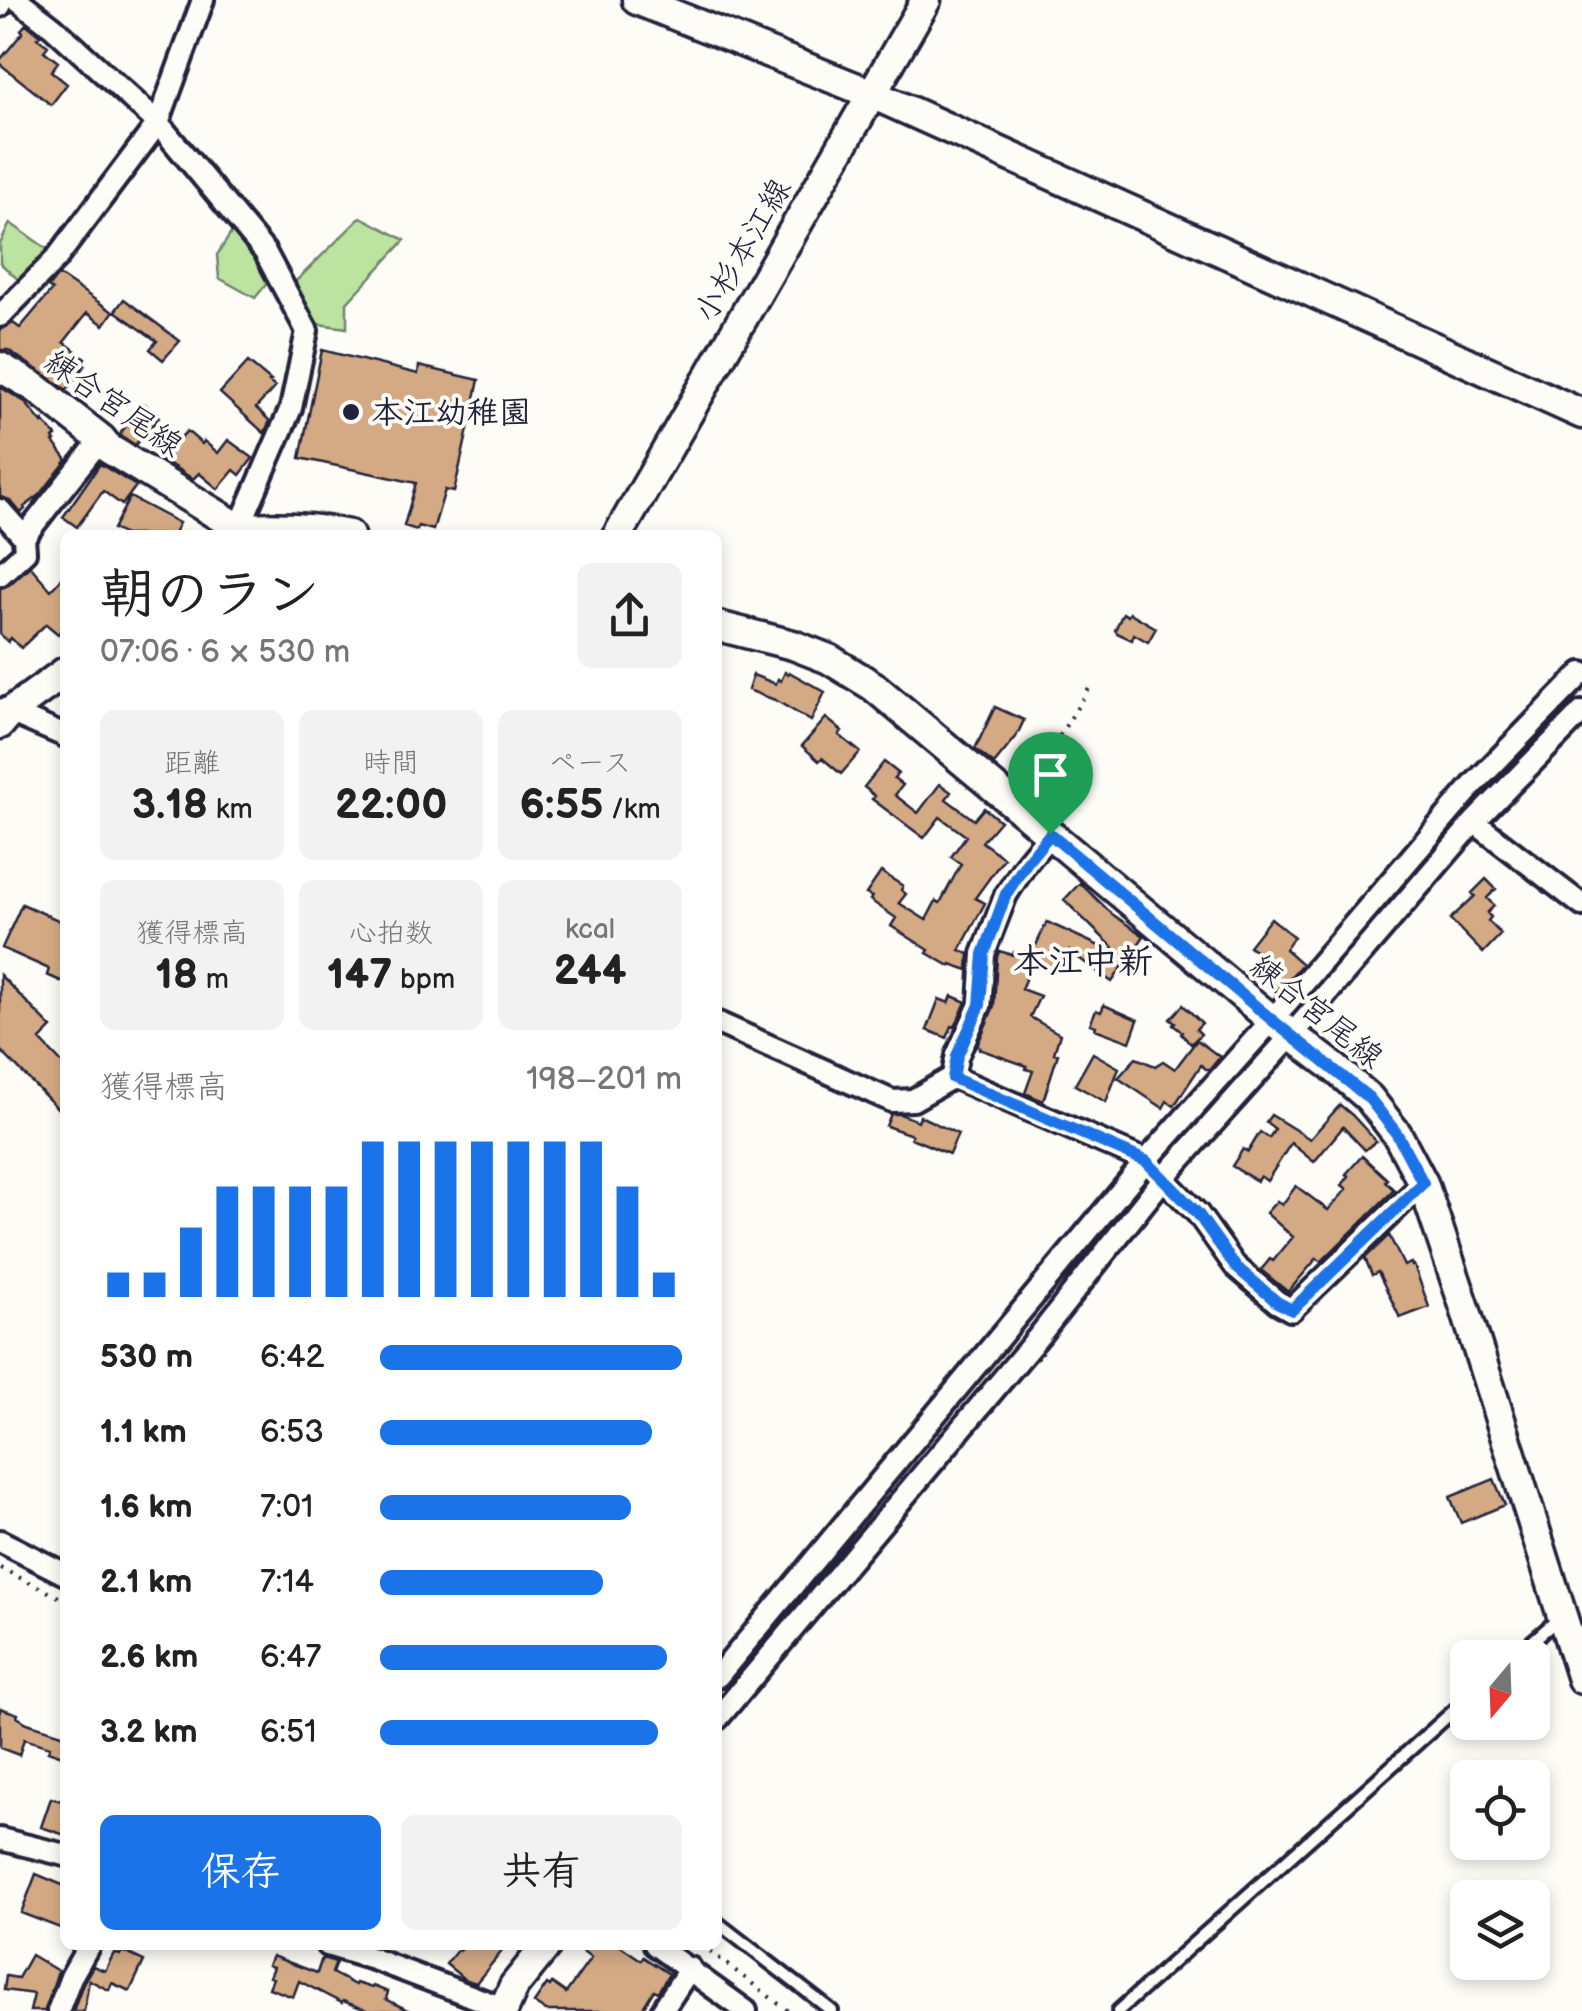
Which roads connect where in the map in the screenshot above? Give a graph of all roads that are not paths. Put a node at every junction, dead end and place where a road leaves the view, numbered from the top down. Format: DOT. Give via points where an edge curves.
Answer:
graph roads {
  1 [pos="18,0"];
  2 [pos="204,0"];
  3 [pos="636,0"];
  4 [pos="926,0"];
  5 [pos="872,94"];
  6 [pos="158,123"];
  7 [pos="0,316"];
  8 [pos="0,368"];
  9 [pos="1582,414"];
  10 [pos="101,439"];
  11 [pos="0,510"];
  12 [pos="234,530"];
  13 [pos="236,530"];
  14 [pos="278,530"];
  15 [pos="325,530"];
  16 [pos="621,530"];
  17 [pos="24,537"];
  18 [pos="0,575"];
  19 [pos="722,627"];
  20 [pos="1582,673"];
  21 [pos="60,675"];
  22 [pos="1582,712"];
  23 [pos="3,714"];
  24 [pos="60,734"];
  25 [pos="1474,822"];
  26 [pos="1050,834"];
  27 [pos="1582,905"];
  28 [pos="722,1025"];
  29 [pos="1282,1028"];
  30 [pos="953,1078"];
  31 [pos="1146,1161"];
  32 [pos="1164,1180"];
  33 [pos="1423,1183"];
  34 [pos="0,1541"];
  35 [pos="60,1571"];
  36 [pos="1562,1616"];
  37 [pos="1534,1640"];
  38 [pos="722,1671"];
  39 [pos="1582,1679"];
  40 [pos="722,1713"];
  41 [pos="1450,1714"];
  42 [pos="0,1839"];
  43 [pos="60,1854"];
  44 [pos="722,1927"];
  45 [pos="86,1950"];
  46 [pos="543,1950"];
  47 [pos="663,1950"];
  48 [pos="377,1952"];
  49 [pos="690,1968"];
  50 [pos="503,2010"];
  51 [pos="58,2011"];
  52 [pos="662,2011"];
  53 [pos="746,2011"];
  54 [pos="832,2011"];
  55 [pos="1118,2011"];
  1 -- 6 [label="street"];
  2 -- 6 [label="street"];
  3 -- 5 [label="main road"];
  4 -- 5 [label="main road, 小杉本江線"];
  5 -- 9 [label="main road"];
  5 -- 16 [label="main road, 小杉本江線"];
  6 -- 7 [label="street" via="56,259"];
  6 -- 13 [label="street" via="265,252 307,332 291,408"];
  8 -- 10 [label="main road, 練合宮尾線"];
  10 -- 12 [label="main road, 練合宮尾線"];
  10 -- 17 [label="street"];
  11 -- 17 [label="street"];
  14 -- 15 [label="main road"];
  17 -- 18 [label="street" via="25,552"];
  19 -- 26 [label="main road, 練合宮尾線" via="793,644 873,686"];
  20 -- 29 [label="street" via="1474,784"];
  21 -- 23 [label="main road"];
  22 -- 25 [label="street"];
  23 -- 24 [label="street"];
  25 -- 27 [label="street"];
  25 -- 29 [label="street"];
  26 -- 29 [label="main road, 練合宮尾線"];
  26 -- 30 [label="street" via="1006,894 984,954 980,1005"];
  28 -- 30 [label="street" via="892,1101 914,1100"];
  29 -- 31 [label="street"];
  29 -- 32 [label="street"];
  29 -- 33 [label="main road, 練合宮尾線" via="1369,1098"];
  30 -- 31 [label="street"];
  31 -- 32 [label="street"];
  31 -- 38 [label="street"];
  32 -- 33 [label="street" via="1235,1266 1292,1310"];
  32 -- 40 [label="street"];
  33 -- 36 [label="main road, 練合宮尾線"];
  34 -- 35 [label="street"];
  36 -- 37 [label="lane"];
  36 -- 39 [label="main road, 練合宮尾線"];
  41 -- 55 [label="lane"];
  42 -- 43 [label="street"];
  44 -- 54 [label="lane"];
  45 -- 51 [label="street"];
  46 -- 50 [label="main road"];
  47 -- 49 [label="street"];
  48 -- 50 [label="street"];
  49 -- 52 [label="street"];
  49 -- 53 [label="street"];
}
